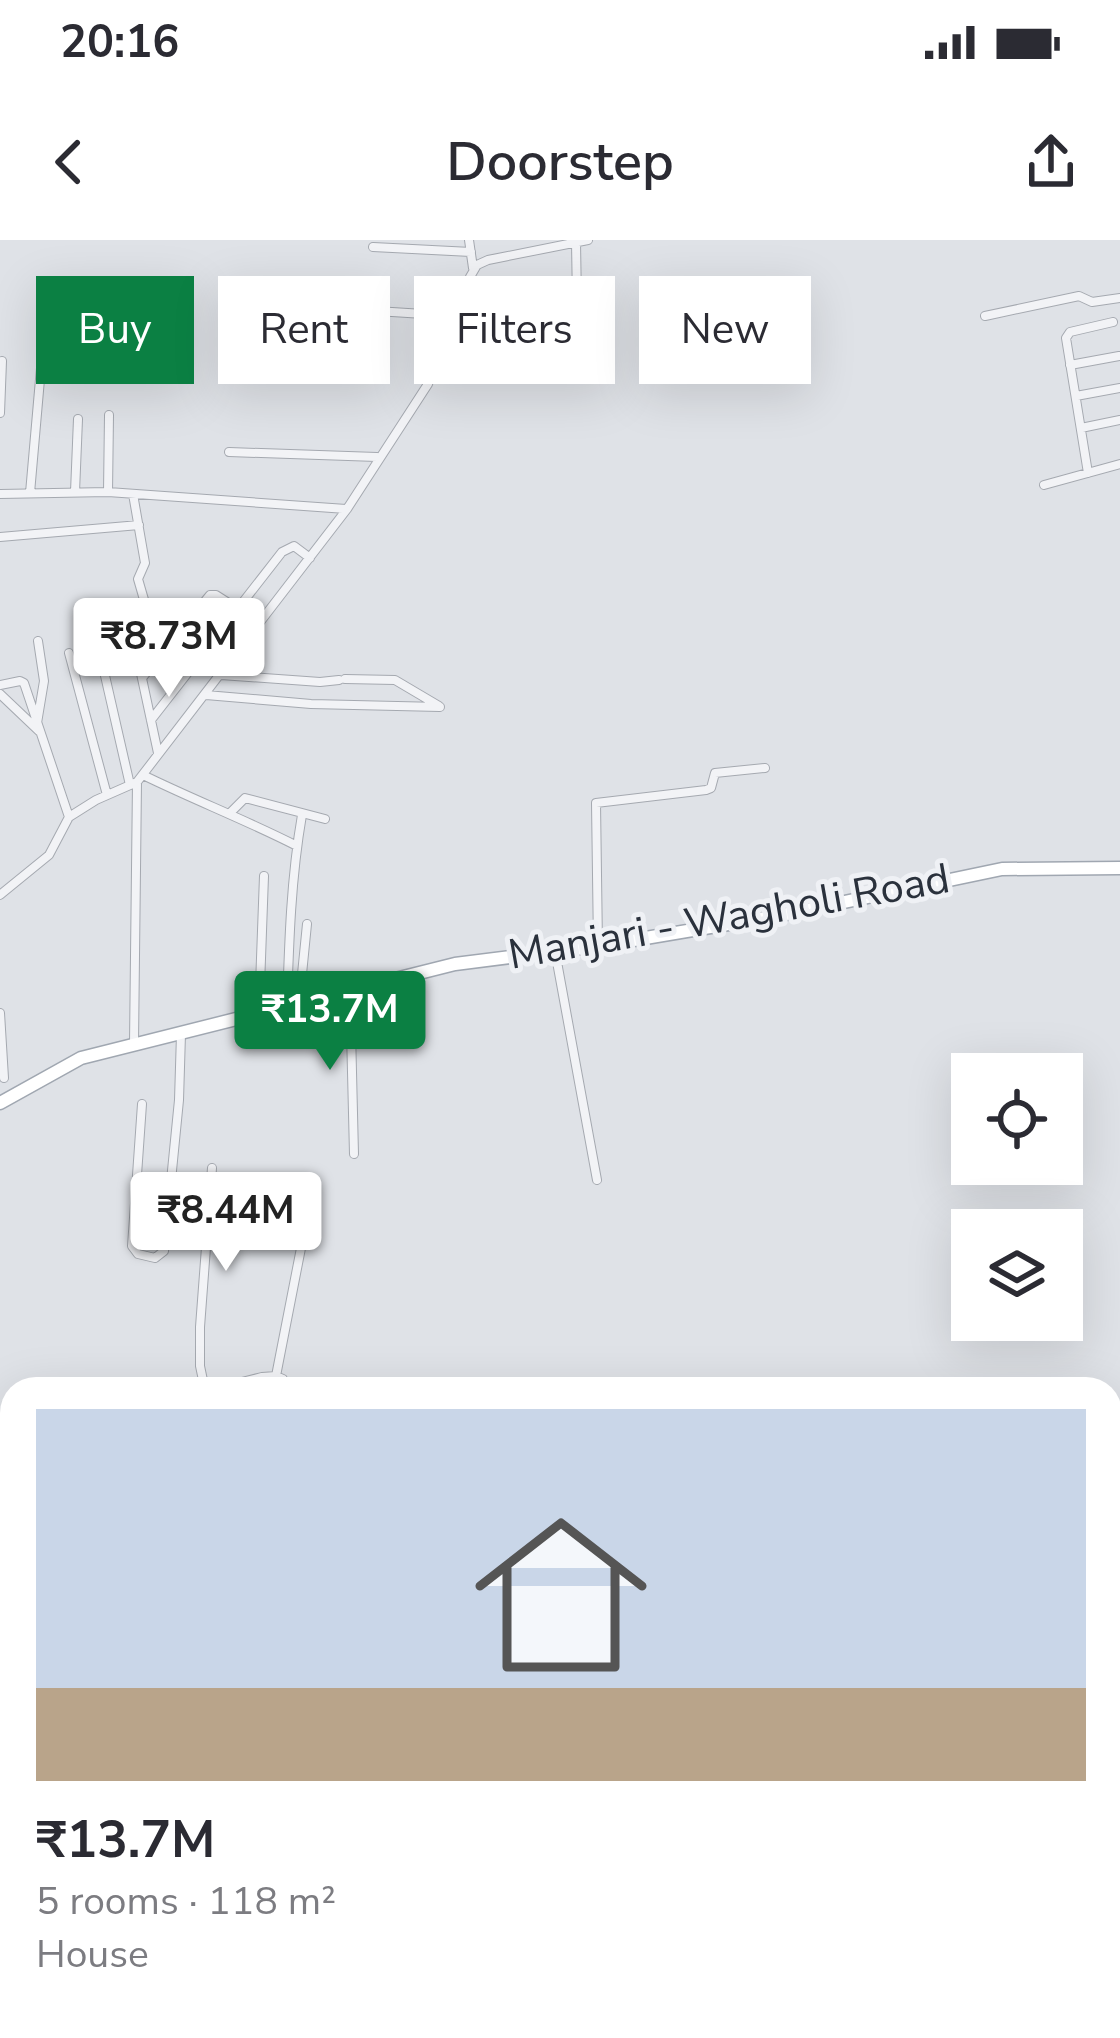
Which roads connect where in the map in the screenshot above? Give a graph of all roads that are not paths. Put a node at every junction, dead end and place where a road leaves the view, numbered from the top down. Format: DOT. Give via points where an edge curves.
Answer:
graph roads {
  1 [pos="469,240"];
  2 [pos="588,240"];
  3 [pos="576,242"];
  4 [pos="373,247"];
  5 [pos="471,252"];
  6 [pos="473,269"];
  7 [pos="470,276"];
  8 [pos="577,276"];
  9 [pos="1120,298"];
  10 [pos="986,316"];
  11 [pos="1113,322"];
  12 [pos="1119,356"];
  13 [pos="2,361"];
  14 [pos="1070,364"];
  15 [pos="40,384"];
  16 [pos="428,384"];
  17 [pos="1120,388"];
  18 [pos="1076,397"];
  19 [pos="0,413"];
  20 [pos="109,415"];
  21 [pos="78,419"];
  22 [pos="1120,420"];
  23 [pos="1081,428"];
  24 [pos="229,452"];
  25 [pos="379,457"];
  26 [pos="1120,464"];
  27 [pos="1088,473"];
  28 [pos="1043,485"];
  29 [pos="75,492"];
  30 [pos="108,492"];
  31 [pos="30,493"];
  32 [pos="0,494"];
  33 [pos="133,494"];
  34 [pos="347,509"];
  35 [pos="139,525"];
  36 [pos="0,537"];
  37 [pos="310,558"];
  38 [pos="147,610"];
  39 [pos="238,610"];
  40 [pos="190,620"];
  41 [pos="215,639"];
  42 [pos="38,641"];
  43 [pos="98,645"];
  44 [pos="69,653"];
  45 [pos="137,655"];
  46 [pos="220,675"];
  47 [pos="142,678"];
  48 [pos="0,689"];
  49 [pos="204,695"];
  50 [pos="151,720"];
  51 [pos="39,728"];
  52 [pos="159,754"];
  53 [pos="765,768"];
  54 [pos="137,781"];
  55 [pos="106,795"];
  56 [pos="231,812"];
  57 [pos="302,815"];
  58 [pos="69,817"];
  59 [pos="325,819"];
  60 [pos="297,846"];
  61 [pos="1120,868"];
  62 [pos="264,876"];
  63 [pos="0,895"];
  64 [pos="307,924"];
  65 [pos="598,946"];
  66 [pos="555,951"];
  67 [pos="350,991"];
  68 [pos="293,1006"];
  69 [pos="0,1013"];
  70 [pos="259,1014"];
  71 [pos="181,1032"];
  72 [pos="134,1043"];
  73 [pos="0,1056"];
  74 [pos="4,1078"];
  75 [pos="6,1099"];
  76 [pos="142,1103"];
  77 [pos="354,1154"];
  78 [pos="212,1168"];
  79 [pos="597,1180"];
  80 [pos="302,1243"];
  81 [pos="276,1376"];
  82 [pos="202,1377"];
  83 [pos="268,1377"];
  1 -- 5 [label="street"];
  2 -- 3 [label="street"];
  3 -- 6 [label="street"];
  3 -- 8 [label="street"];
  4 -- 5 [label="street"];
  5 -- 6 [label="street"];
  6 -- 7 [label="street"];
  9 -- 10 [label="street" via="1097,303 1079,296"];
  11 -- 14 [label="street" via="1068,333"];
  12 -- 14 [label="street"];
  13 -- 19 [label="street"];
  14 -- 18 [label="street"];
  15 -- 31 [label="street"];
  16 -- 25 [label="street"];
  17 -- 18 [label="street"];
  18 -- 23 [label="street"];
  20 -- 30 [label="street"];
  21 -- 29 [label="street"];
  22 -- 23 [label="street"];
  23 -- 27 [label="street"];
  24 -- 25 [label="street"];
  25 -- 34 [label="street"];
  26 -- 27 [label="street"];
  27 -- 28 [label="street"];
  29 -- 30 [label="street"];
  29 -- 31 [label="street"];
  30 -- 33 [label="street"];
  31 -- 32 [label="street"];
  33 -- 34 [label="street"];
  33 -- 35 [label="street"];
  34 -- 37 [label="street"];
  35 -- 36 [label="street"];
  35 -- 38 [label="street" via="145,568 138,579"];
  37 -- 39 [label="street" via="286,548"];
  37 -- 46 [label="street"];
  39 -- 40 [label="street" via="213,594"];
  39 -- 41 [label="street"];
  40 -- 41 [label="street"];
  40 -- 47 [label="street"];
  41 -- 50 [label="street"];
  42 -- 51 [label="street"];
  43 -- 54 [label="street"];
  44 -- 55 [label="street"];
  45 -- 47 [label="street"];
  46 -- 49 [label="street"];
  46 -- 49 [label="street" via="394,680 440,707"];
  47 -- 50 [label="street"];
  48 -- 51 [label="street"];
  48 -- 51 [label="street" via="23,682"];
  49 -- 52 [label="street"];
  50 -- 52 [label="street"];
  51 -- 58 [label="street"];
  52 -- 54 [label="street"];
  53 -- 65 [label="street" via="715,773 706,790 596,803"];
  54 -- 55 [label="street"];
  54 -- 56 [label="street"];
  54 -- 72 [label="street"];
  55 -- 58 [label="street"];
  56 -- 57 [label="street" via="245,798"];
  56 -- 60 [label="street"];
  57 -- 59 [label="street"];
  57 -- 60 [label="street"];
  58 -- 63 [label="street" via="50,855"];
  60 -- 68 [label="street"];
  61 -- 65 [label="main road, Manjari - Wagholi Road" via="1002,869"];
  62 -- 70 [label="street"];
  64 -- 68 [label="street"];
  65 -- 66 [label="main road, Manjari - Wagholi Road"];
  66 -- 67 [label="main road, Manjari - Wagholi Road" via="455,964"];
  66 -- 79 [label="street"];
  67 -- 68 [label="main road, Manjari - Wagholi Road"];
  67 -- 77 [label="street"];
  68 -- 70 [label="main road, Manjari - Wagholi Road"];
  69 -- 74 [label="street"];
  70 -- 71 [label="main road, Manjari - Wagholi Road"];
  71 -- 72 [label="main road, Manjari - Wagholi Road"];
  71 -- 76 [label="street" via="164,1251 154,1258 132,1246"];
  72 -- 75 [label="main road, Manjari - Wagholi Road" via="81,1058"];
  73 -- 74 [label="street"];
  74 -- 75 [label="street"];
  78 -- 82 [label="street"];
  80 -- 81 [label="street"];
  81 -- 83 [label="street"];
}
